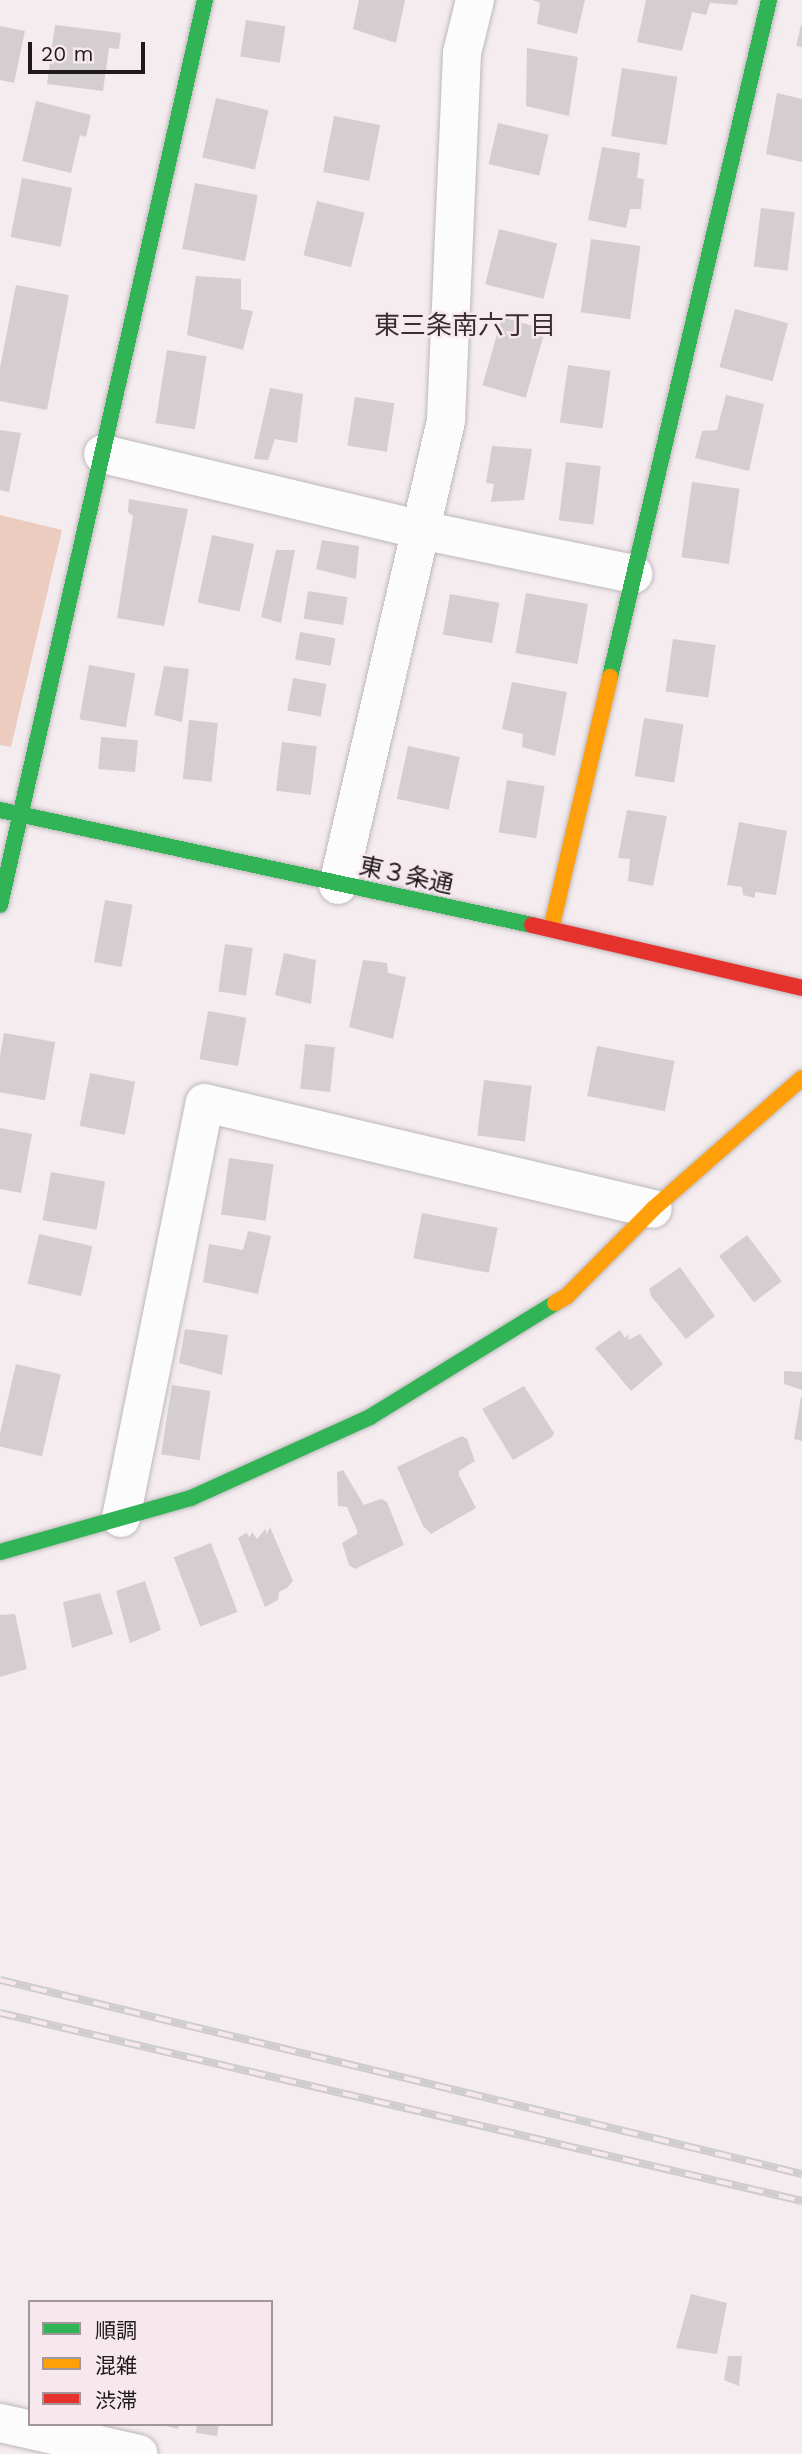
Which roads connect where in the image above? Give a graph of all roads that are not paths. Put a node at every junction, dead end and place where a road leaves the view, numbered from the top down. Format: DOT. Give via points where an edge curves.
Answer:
graph roads {
  1 [pos="205,0"];
  2 [pos="475,0"];
  3 [pos="768,0"];
  4 [pos="103,454"];
  5 [pos="421,530"];
  6 [pos="634,574"];
  7 [pos="0,810"];
  8 [pos="23,815"];
  9 [pos="338,885"];
  10 [pos="0,905"];
  11 [pos="551,929"];
  12 [pos="802,988"];
  13 [pos="802,1078"];
  14 [pos="653,1209"];
  15 [pos="121,1518"];
  16 [pos="0,1552"];
  17 [pos="0,2423"];
  18 [pos="139,2454"];
  1 -- 4 [label="street"];
  2 -- 5 [label="street" via="462,53 446,420"];
  3 -- 6 [label="street"];
  4 -- 5 [label="street"];
  4 -- 8 [label="street"];
  5 -- 6 [label="street"];
  5 -- 9 [label="street"];
  6 -- 11 [label="street"];
  7 -- 8 [label="street, 東３条通"];
  8 -- 9 [label="street, 東３条通"];
  8 -- 10 [label="street"];
  9 -- 11 [label="street, 東３条通"];
  11 -- 12 [label="street, 東３条通"];
  13 -- 14 [label="street"];
  14 -- 15 [label="street" via="567,1296 370,1417 191,1498"];
  14 -- 15 [label="street" via="205,1103"];
  15 -- 16 [label="street"];
  17 -- 18 [label="street"];
}
